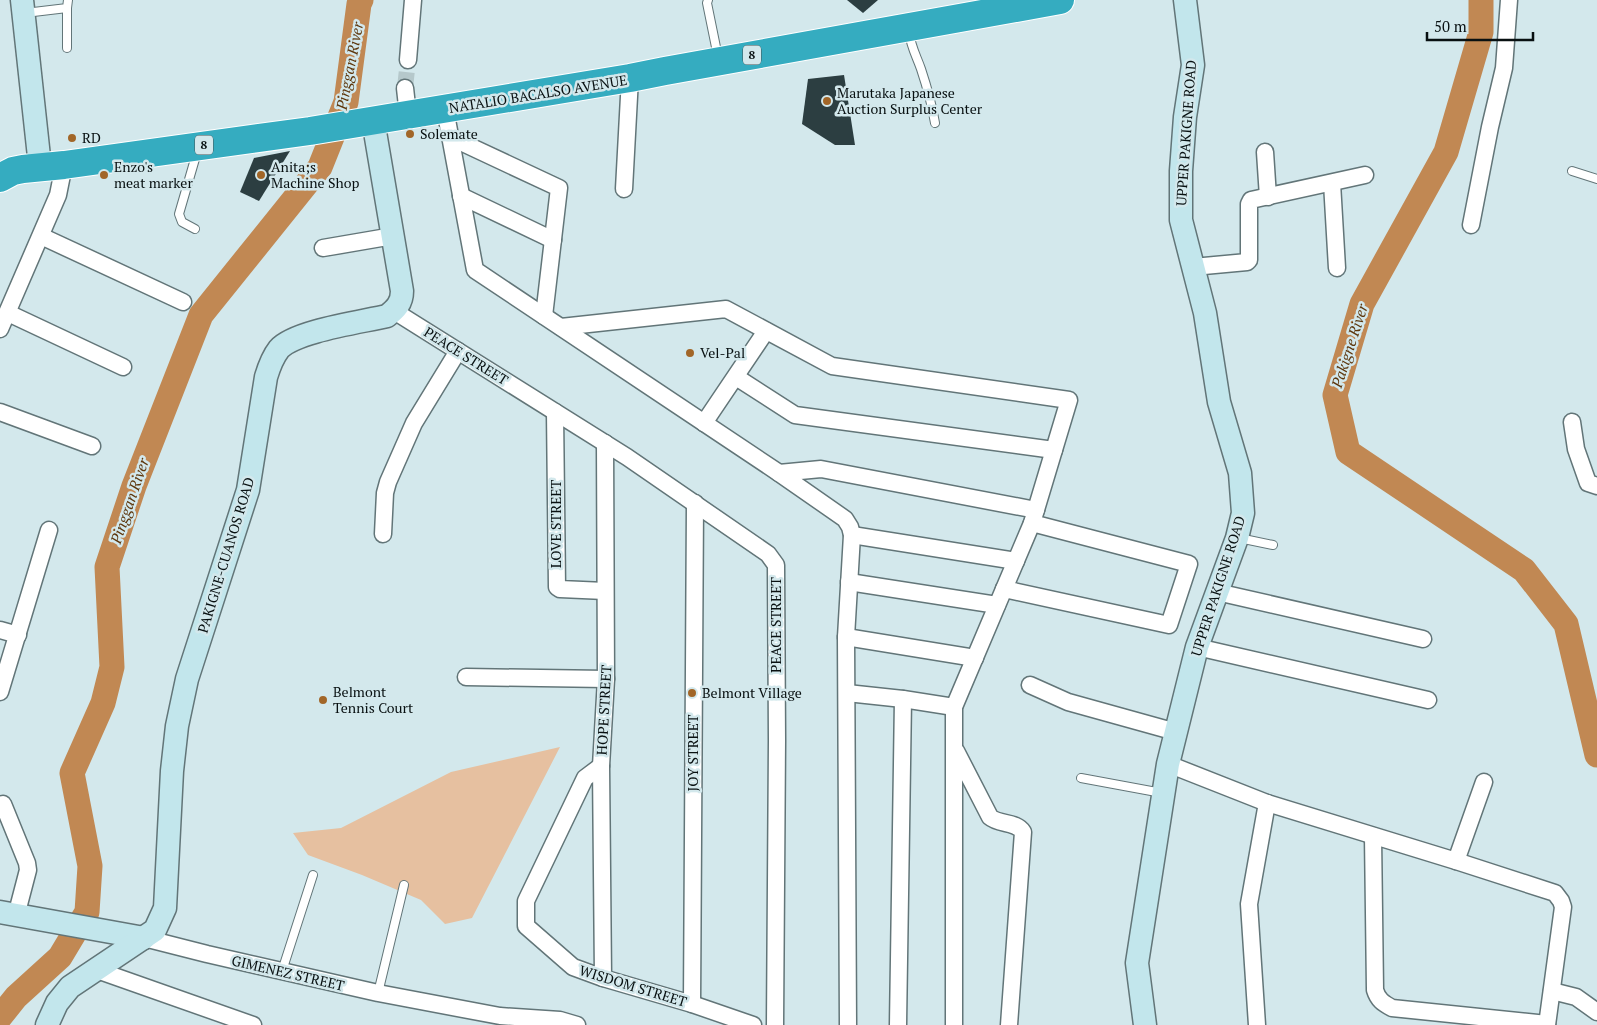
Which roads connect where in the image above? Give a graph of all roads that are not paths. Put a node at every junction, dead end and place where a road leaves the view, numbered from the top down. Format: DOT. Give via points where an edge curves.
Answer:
graph roads {
  1 [pos="412,0"];
  2 [pos="708,0"];
  3 [pos="1060,0"];
  4 [pos="1186,0"];
  5 [pos="1509,0"];
  6 [pos="68,4"];
  7 [pos="23,7"];
  8 [pos="908,27"];
  9 [pos="67,48"];
  10 [pos="408,60"];
  11 [pos="719,61"];
  12 [pos="630,78"];
  13 [pos="445,109"];
  14 [pos="364,122"];
  15 [pos="935,123"];
  16 [pos="450,137"];
  17 [pos="199,146"];
  18 [pos="1265,152"];
  19 [pos="52,165"];
  20 [pos="1572,171"];
  21 [pos="4,172"];
  22 [pos="1365,175"];
  23 [pos="1597,178"];
  24 [pos="1332,183"];
  25 [pos="624,189"];
  26 [pos="461,196"];
  27 [pos="1268,197"];
  28 [pos="1471,225"];
  29 [pos="195,229"];
  30 [pos="41,236"];
  31 [pos="393,236"];
  32 [pos="554,240"];
  33 [pos="323,248"];
  34 [pos="1193,267"];
  35 [pos="1336,268"];
  36 [pos="183,302"];
  37 [pos="394,311"];
  38 [pos="8,312"];
  39 [pos="544,316"];
  40 [pos="561,327"];
  41 [pos="0,329"];
  42 [pos="766,331"];
  43 [pos="458,351"];
  44 [pos="122,367"];
  45 [pos="736,376"];
  46 [pos="0,412"];
  47 [pos="555,412"];
  48 [pos="1572,422"];
  49 [pos="704,423"];
  50 [pos="605,443"];
  51 [pos="92,446"];
  52 [pos="1054,450"];
  53 [pos="779,472"];
  54 [pos="1597,486"];
  55 [pos="695,503"];
  56 [pos="1034,516"];
  57 [pos="49,530"];
  58 [pos="383,534"];
  59 [pos="852,535"];
  60 [pos="1237,538"];
  61 [pos="1273,545"];
  62 [pos="1016,561"];
  63 [pos="849,582"];
  64 [pos="1004,589"];
  65 [pos="606,591"];
  66 [pos="1217,592"];
  67 [pos="997,605"];
  68 [pos="0,630"];
  69 [pos="18,635"];
  70 [pos="846,637"];
  71 [pos="1423,639"];
  72 [pos="1197,647"];
  73 [pos="975,658"];
  74 [pos="466,677"];
  75 [pos="606,679"];
  76 [pos="1030,685"];
  77 [pos="0,692"];
  78 [pos="847,693"];
  79 [pos="903,699"];
  80 [pos="1428,700"];
  81 [pos="954,707"];
  82 [pos="1176,732"];
  83 [pos="954,747"];
  84 [pos="1168,764"];
  85 [pos="601,766"];
  86 [pos="1081,778"];
  87 [pos="1484,782"];
  88 [pos="1164,794"];
  89 [pos="1267,803"];
  90 [pos="3,804"];
  91 [pos="1374,836"];
  92 [pos="1456,861"];
  93 [pos="313,875"];
  94 [pos="404,884"];
  95 [pos="8,914"];
  96 [pos="144,938"];
  97 [pos="94,969"];
  98 [pos="282,972"];
  99 [pos="603,978"];
  100 [pos="1552,991"];
  101 [pos="378,993"];
  102 [pos="692,1004"];
  103 [pos="1597,1012"];
  104 [pos="1547,1024"];
  105 [pos="47,1025"];
  106 [pos="253,1025"];
  107 [pos="577,1025"];
  108 [pos="753,1025"];
  109 [pos="775,1025"];
  110 [pos="848,1025"];
  111 [pos="898,1025"];
  112 [pos="954,1025"];
  113 [pos="1009,1025"];
  114 [pos="1145,1025"];
  115 [pos="1257,1025"];
  1 -- 10 [label="street"];
  2 -- 11 [label="lane"];
  3 -- 8 [label="highway, NATALIO BACALSO AVENUE / 8" via="976,11"];
  4 -- 34 [label="street, UPPER PAKIGNE ROAD" via="1193,65 1182,153 1181,220"];
  5 -- 28 [label="street" via="1504,68"];
  6 -- 7 [label="lane"];
  6 -- 9 [label="lane"];
  7 -- 19 [label="street"];
  8 -- 11 [label="highway, NATALIO BACALSO AVENUE / 8"];
  8 -- 15 [label="lane" via="911,47 921,69"];
  11 -- 12 [label="highway, NATALIO BACALSO AVENUE / 8"];
  12 -- 13 [label="highway, NATALIO BACALSO AVENUE / 8"];
  12 -- 25 [label="street"];
  13 -- 14 [label="highway, NATALIO BACALSO AVENUE / 8" via="407,101"];
  13 -- 16 [label="street"];
  14 -- 17 [label="highway, NATALIO BACALSO AVENUE / 8"];
  14 -- 31 [label="street"];
  16 -- 26 [label="street"];
  16 -- 32 [label="street" via="559,188"];
  17 -- 19 [label="highway, NATALIO BACALSO AVENUE / 8"];
  17 -- 29 [label="lane" via="179,214 182,222"];
  18 -- 27 [label="street"];
  19 -- 21 [label="highway, NATALIO BACALSO AVENUE / 8"];
  19 -- 30 [label="street" via="58,195"];
  20 -- 23 [label="lane"];
  22 -- 24 [label="street"];
  24 -- 27 [label="street"];
  24 -- 35 [label="street"];
  26 -- 32 [label="street"];
  26 -- 39 [label="street" via="475,270"];
  27 -- 34 [label="street" via="1250,201 1247,262"];
  30 -- 36 [label="street"];
  30 -- 38 [label="street"];
  31 -- 33 [label="street"];
  31 -- 37 [label="street" via="402,291 401,302"];
  32 -- 39 [label="street"];
  34 -- 60 [label="street, UPPER PAKIGNE ROAD" via="1205,313 1219,402 1240,473 1243,513"];
  37 -- 43 [label="street, PEACE STREET"];
  37 -- 96 [label="street, PAKIGNE-CUANOS ROAD" via="387,316 291,340 270,362 248,490 185,688 177,726 165,908 154,930"];
  38 -- 41 [label="street"];
  38 -- 44 [label="street"];
  39 -- 40 [label="street"];
  40 -- 42 [label="street" via="726,309"];
  40 -- 49 [label="street"];
  42 -- 45 [label="street"];
  42 -- 52 [label="street" via="832,366 1069,400"];
  43 -- 47 [label="street, PEACE STREET"];
  43 -- 58 [label="street" via="414,423 388,482"];
  45 -- 49 [label="street"];
  45 -- 52 [label="street" via="795,415"];
  46 -- 51 [label="street"];
  47 -- 50 [label="street, PEACE STREET"];
  47 -- 65 [label="street, LOVE STREET" via="556,587"];
  48 -- 54 [label="street" via="1576,449 1588,483"];
  49 -- 53 [label="street"];
  50 -- 55 [label="street, PEACE STREET"];
  50 -- 65 [label="street, HOPE STREET"];
  52 -- 56 [label="street"];
  53 -- 56 [label="street" via="821,469"];
  53 -- 59 [label="street" via="845,520"];
  55 -- 102 [label="street, JOY STREET"];
  55 -- 109 [label="street, PEACE STREET" via="768,554 776,565"];
  56 -- 62 [label="street"];
  56 -- 64 [label="street" via="1188,564 1169,625"];
  57 -- 69 [label="street"];
  59 -- 62 [label="street"];
  59 -- 63 [label="street"];
  60 -- 61 [label="lane"];
  60 -- 66 [label="street, UPPER PAKIGNE ROAD"];
  62 -- 64 [label="street"];
  63 -- 67 [label="street"];
  63 -- 70 [label="street"];
  64 -- 67 [label="street"];
  65 -- 75 [label="street, HOPE STREET"];
  66 -- 71 [label="street"];
  66 -- 72 [label="street, UPPER PAKIGNE ROAD"];
  67 -- 73 [label="street"];
  68 -- 69 [label="street"];
  69 -- 77 [label="street"];
  70 -- 73 [label="street"];
  70 -- 78 [label="street"];
  72 -- 80 [label="street"];
  72 -- 82 [label="street, UPPER PAKIGNE ROAD"];
  73 -- 81 [label="street"];
  74 -- 75 [label="street"];
  75 -- 85 [label="street, HOPE STREET"];
  76 -- 82 [label="street" via="1068,702"];
  78 -- 79 [label="street"];
  78 -- 110 [label="street"];
  79 -- 81 [label="street"];
  79 -- 111 [label="street"];
  81 -- 83 [label="street"];
  82 -- 84 [label="street, UPPER PAKIGNE ROAD"];
  83 -- 112 [label="street"];
  83 -- 113 [label="street" via="990,817 1016,826 1022,832"];
  84 -- 88 [label="street, UPPER PAKIGNE ROAD"];
  84 -- 89 [label="street"];
  85 -- 99 [label="street, HOPE STREET"];
  85 -- 99 [label="street, WISDOM STREET" via="585,778 526,901 526,926 573,967"];
  86 -- 88 [label="lane"];
  87 -- 92 [label="street"];
  88 -- 114 [label="street, UPPER PAKIGNE ROAD" via="1137,963"];
  89 -- 91 [label="street"];
  89 -- 115 [label="street" via="1249,904"];
  90 -- 95 [label="street" via="28,870"];
  91 -- 92 [label="street"];
  91 -- 104 [label="street" via="1375,990 1378,998 1392,1008"];
  92 -- 100 [label="street" via="1559,896 1562,907"];
  93 -- 98 [label="lane"];
  94 -- 101 [label="lane"];
  95 -- 96 [label="street, GIMENEZ STREET"];
  96 -- 97 [label="street, PAKIGNE-CUANOS ROAD"];
  96 -- 98 [label="street, GIMENEZ STREET"];
  97 -- 105 [label="street, PAKIGNE-CUANOS ROAD" via="70,987 57,1003"];
  97 -- 106 [label="street"];
  98 -- 101 [label="street, GIMENEZ STREET"];
  99 -- 102 [label="street, WISDOM STREET"];
  100 -- 103 [label="street" via="1576,997"];
  100 -- 104 [label="street"];
  101 -- 107 [label="street, GIMENEZ STREET" via="500,1016 560,1020"];
  102 -- 108 [label="street, WISDOM STREET"];
}
